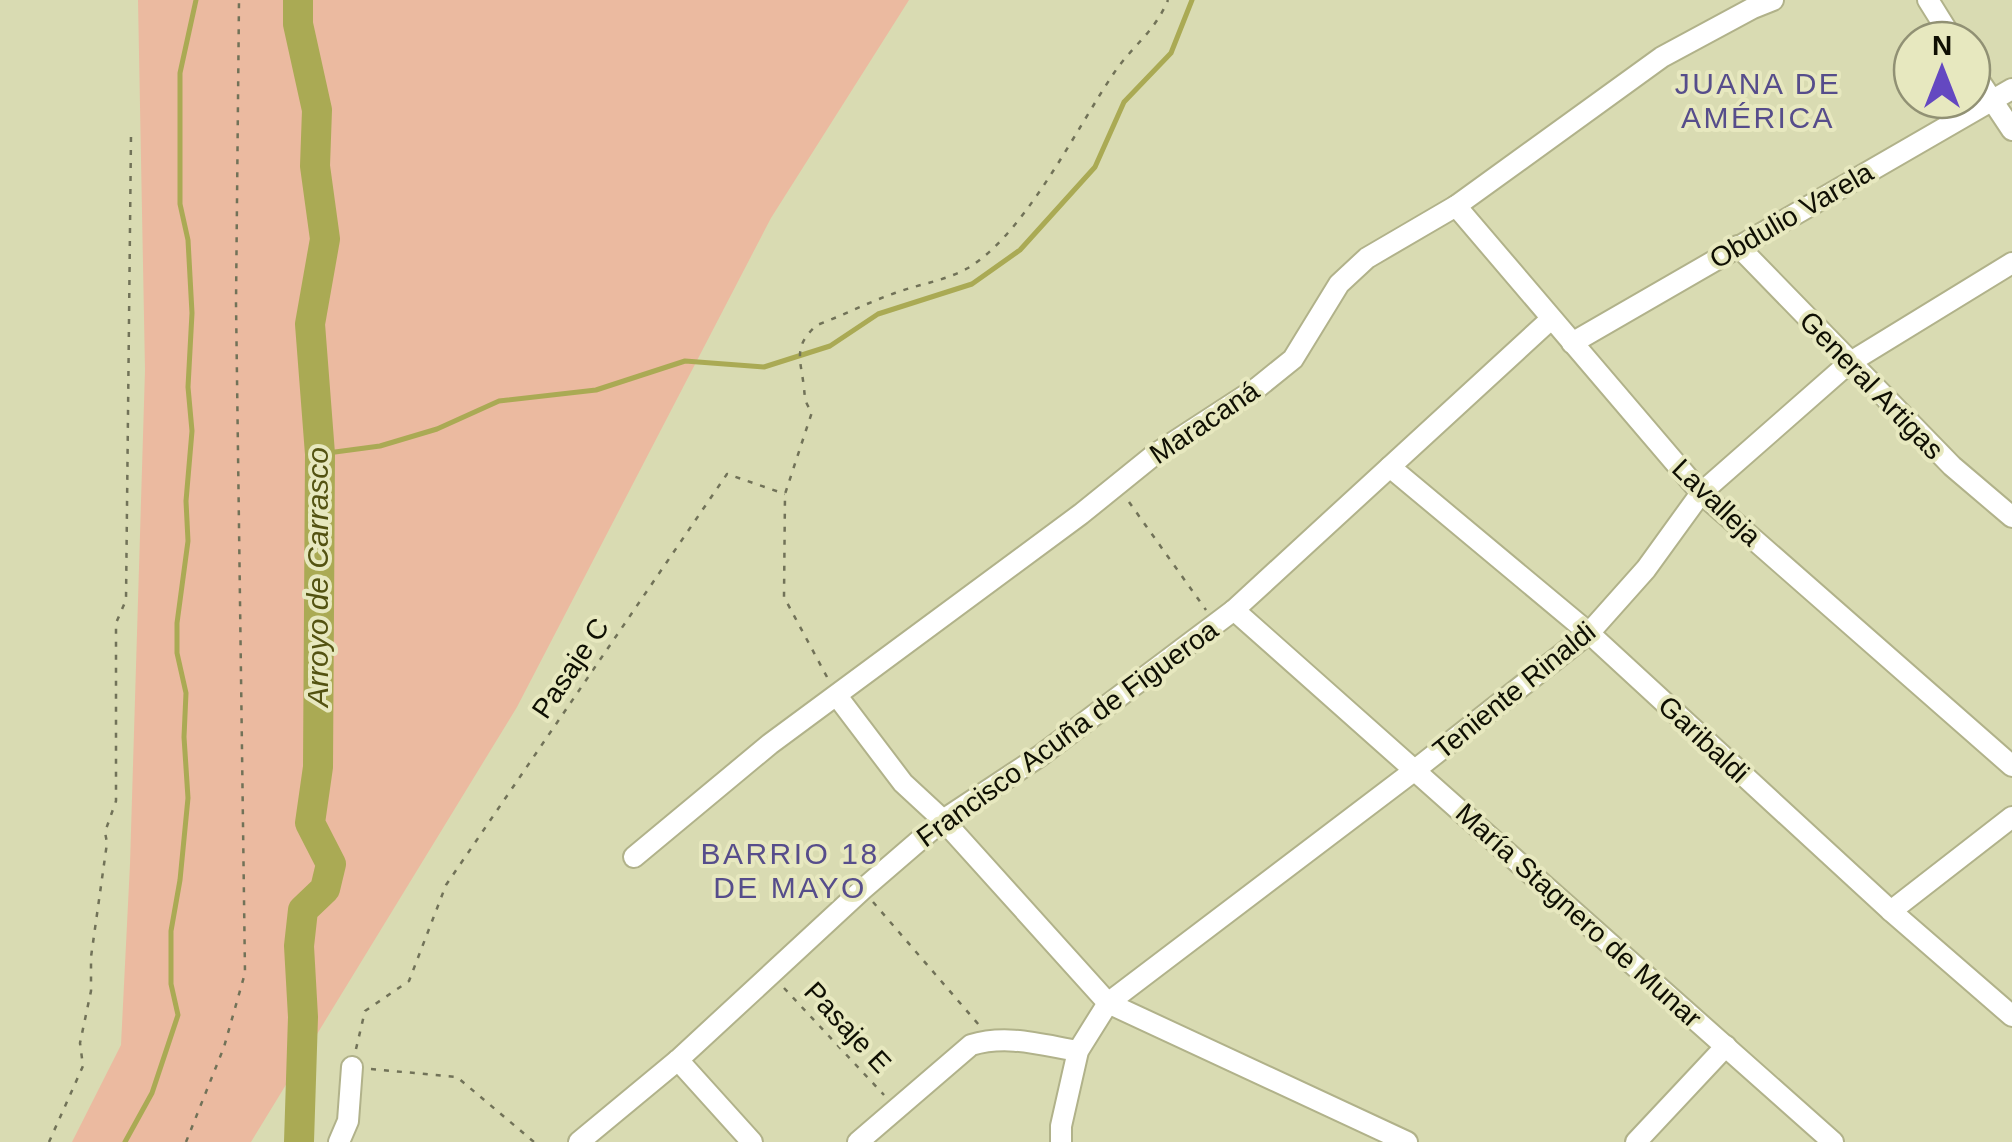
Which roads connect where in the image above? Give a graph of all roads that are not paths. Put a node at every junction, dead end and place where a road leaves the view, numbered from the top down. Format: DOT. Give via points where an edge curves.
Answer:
graph roads {
  1 [pos="1773,0"];
  2 [pos="1992,101"];
  3 [pos="1956,120"];
  4 [pos="2012,130"];
  5 [pos="1456,206"];
  6 [pos="1738,246"];
  7 [pos="2012,263"];
  8 [pos="1551,319"];
  9 [pos="1572,343"];
  10 [pos="1848,363"];
  11 [pos="1390,467"];
  12 [pos="1701,493"];
  13 [pos="2012,517"];
  14 [pos="1234,610"];
  15 [pos="1589,633"];
  16 [pos="837,696"];
  17 [pos="2012,766"];
  18 [pos="1416,770"];
  19 [pos="2012,818"];
  20 [pos="943,820"];
  21 [pos="634,856"];
  22 [pos="1891,911"];
  23 [pos="1108,1003"];
  24 [pos="2012,1016"];
  25 [pos="1726,1046"];
  26 [pos="1078,1051"];
  27 [pos="678,1060"];
  28 [pos="352,1067"];
  29 [pos="340,1142"];
  30 [pos="579,1142"];
  31 [pos="752,1142"];
  32 [pos="858,1142"];
  33 [pos="1061,1142"];
  34 [pos="1407,1142"];
  35 [pos="1636,1142"];
  36 [pos="1833,1142"];
  1 -- 5 [label="street, Maracaná" via="1662,57"];
  2 -- 4 [label="street"];
  3 -- 6 [label="street, Obdulio Varela"];
  5 -- 8 [label="street, Lavalleja"];
  5 -- 16 [label="street, Maracaná" via="1367,258 1339,284 1293,359 1257,388 1180,436"];
  6 -- 9 [label="street, Obdulio Varela"];
  6 -- 10 [label="street, General Artigas"];
  7 -- 10 [label="street, Teniente Rinaldi"];
  8 -- 9 [label="street, Lavalleja"];
  8 -- 11 [label="street, Francisco Acuña de Figueroa"];
  9 -- 12 [label="street, Lavalleja"];
  10 -- 12 [label="street, Teniente Rinaldi"];
  10 -- 13 [label="street, General Artigas"];
  11 -- 14 [label="street, Francisco Acuña de Figueroa"];
  11 -- 15 [label="street, Garibaldi"];
  12 -- 15 [label="street, Teniente Rinaldi"];
  12 -- 17 [label="street, Lavalleja"];
  14 -- 18 [label="street, María Stagnero de Munar"];
  14 -- 20 [label="street, Francisco Acuña de Figueroa"];
  15 -- 18 [label="street, Teniente Rinaldi"];
  15 -- 22 [label="street, Garibaldi"];
  16 -- 20 [label="street" via="903,783"];
  16 -- 21 [label="street, Maracaná"];
  18 -- 23 [label="street, Teniente Rinaldi"];
  18 -- 25 [label="street, María Stagnero de Munar"];
  19 -- 22 [label="street"];
  20 -- 23 [label="street"];
  20 -- 27 [label="street, Francisco Acuña de Figueroa"];
  22 -- 24 [label="street, Garibaldi"];
  23 -- 26 [label="street, Teniente Rinaldi"];
  23 -- 34 [label="street"];
  25 -- 35 [label="street"];
  25 -- 36 [label="street, María Stagnero de Munar"];
  26 -- 32 [label="street" via="991,1039 971,1045"];
  26 -- 33 [label="street, Teniente Rinaldi"];
  27 -- 30 [label="street, Francisco Acuña de Figueroa"];
  27 -- 31 [label="street"];
  28 -- 29 [label="street"];
}
